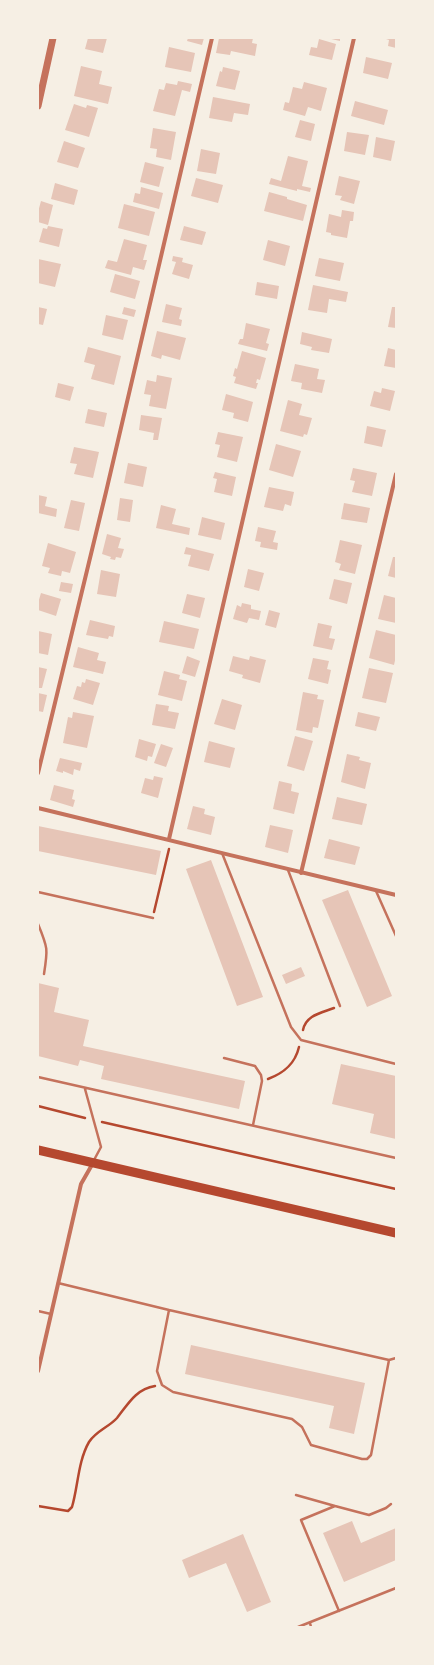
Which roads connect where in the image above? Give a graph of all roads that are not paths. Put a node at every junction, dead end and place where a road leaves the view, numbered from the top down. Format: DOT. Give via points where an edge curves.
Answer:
graph roads {
  1 [pos="54,38"];
  2 [pos="212,38"];
  3 [pos="354,38"];
  4 [pos="38,102"];
  5 [pos="396,474"];
  6 [pos="38,773"];
  7 [pos="38,808"];
  8 [pos="170,840"];
  9 [pos="222,852"];
  10 [pos="288,870"];
  11 [pos="301,873"];
  12 [pos="376,891"];
  13 [pos="38,892"];
  14 [pos="396,896"];
  15 [pos="153,918"];
  16 [pos="38,924"];
  17 [pos="396,934"];
  18 [pos="44,974"];
  19 [pos="340,1006"];
  20 [pos="224,1058"];
  21 [pos="396,1064"];
  22 [pos="38,1078"];
  23 [pos="85,1088"];
  24 [pos="253,1125"];
  25 [pos="38,1150"];
  26 [pos="396,1158"];
  27 [pos="93,1162"];
  28 [pos="396,1233"];
  29 [pos="58,1283"];
  30 [pos="169,1310"];
  31 [pos="38,1311"];
  32 [pos="51,1314"];
  33 [pos="396,1358"];
  34 [pos="389,1360"];
  35 [pos="38,1370"];
  36 [pos="296,1496"];
  37 [pos="391,1504"];
  38 [pos="335,1506"];
  39 [pos="396,1588"];
  40 [pos="339,1611"];
  41 [pos="310,1622"];
  42 [pos="298,1627"];
  43 [pos="311,1627"];
  1 -- 4 [label="street"];
  2 -- 6 [label="street"];
  3 -- 8 [label="street"];
  5 -- 11 [label="street"];
  7 -- 8 [label="street"];
  8 -- 9 [label="street"];
  9 -- 10 [label="street"];
  9 -- 21 [label="lane" via="296,1035 301,1040"];
  10 -- 11 [label="street"];
  10 -- 19 [label="lane"];
  11 -- 12 [label="street"];
  12 -- 14 [label="street"];
  12 -- 17 [label="lane"];
  13 -- 15 [label="lane"];
  16 -- 18 [label="lane" via="48,951"];
  20 -- 24 [label="lane" via="255,1066 261,1075"];
  22 -- 23 [label="lane"];
  23 -- 24 [label="lane"];
  23 -- 27 [label="lane" via="101,1147"];
  24 -- 26 [label="lane"];
  25 -- 27 [label="highway"];
  27 -- 28 [label="highway"];
  27 -- 29 [label="street" via="81,1184"];
  29 -- 30 [label="lane"];
  29 -- 32 [label="street"];
  30 -- 34 [label="lane"];
  30 -- 34 [label="lane" via="156,1371 162,1385 173,1392 292,1419 302,1427 311,1445 362,1459 367,1459 371,1455"];
  31 -- 32 [label="lane"];
  32 -- 35 [label="street"];
  33 -- 34 [label="lane"];
  36 -- 38 [label="lane"];
  37 -- 38 [label="lane" via="369,1515"];
  38 -- 40 [label="lane" via="301,1520"];
  39 -- 40 [label="lane"];
  40 -- 41 [label="lane"];
  41 -- 42 [label="lane"];
  41 -- 43 [label="lane"];
}
